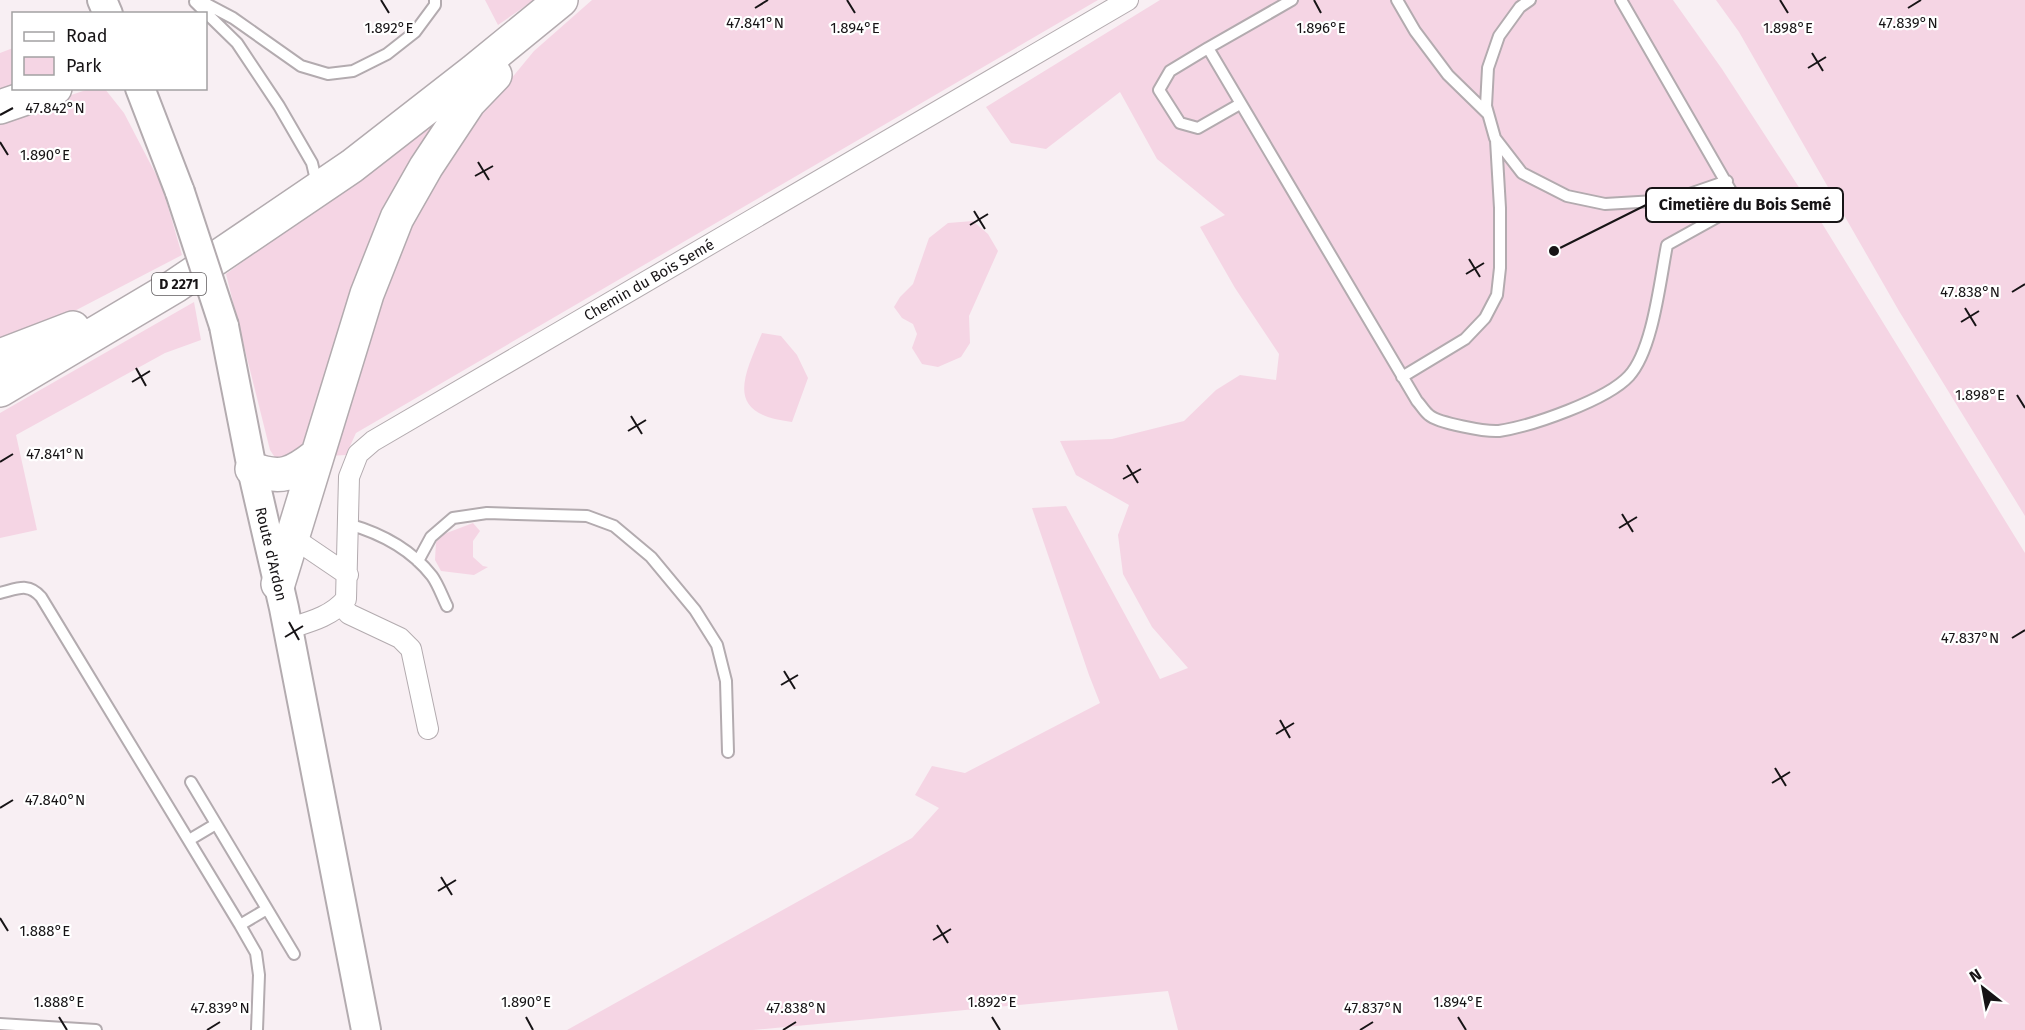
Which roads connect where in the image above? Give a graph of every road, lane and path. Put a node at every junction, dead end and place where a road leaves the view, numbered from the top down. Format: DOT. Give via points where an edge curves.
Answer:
graph roads {
  1 [pos="193,0"];
  2 [pos="199,0"];
  3 [pos="435,0"];
  4 [pos="561,0"];
  5 [pos="578,0"];
  6 [pos="1128,0"];
  7 [pos="1292,0"];
  8 [pos="1397,0"];
  9 [pos="1530,0"];
  10 [pos="1621,0"];
  11 [pos="205,12"];
  12 [pos="207,14"];
  13 [pos="1208,48"];
  14 [pos="49,90"];
  15 [pos="141,90"];
  16 [pos="1240,104"];
  17 [pos="0,107"];
  18 [pos="1489,114"];
  19 [pos="1496,138"];
  20 [pos="352,166"];
  21 [pos="1727,181"];
  22 [pos="318,186"];
  23 [pos="0,356"];
  24 [pos="1402,377"];
  25 [pos="0,390"];
  26 [pos="316,456"];
  27 [pos="252,469"];
  28 [pos="348,524"];
  29 [pos="292,537"];
  30 [pos="418,561"];
  31 [pos="348,574"];
  32 [pos="278,584"];
  33 [pos="0,593"];
  34 [pos="341,605"];
  35 [pos="447,606"];
  36 [pos="287,629"];
  37 [pos="428,729"];
  38 [pos="728,752"];
  39 [pos="191,782"];
  40 [pos="216,824"];
  41 [pos="189,840"];
  42 [pos="267,909"];
  43 [pos="240,925"];
  44 [pos="294,954"];
  45 [pos="0,1024"];
  46 [pos="41,1028"];
  47 [pos="96,1030"];
  48 [pos="257,1030"];
  49 [pos="366,1030"];
  1 -- 11 [label="lane"];
  2 -- 3 [label="lane" via="233,18 301,66 328,74 353,71 387,54 415,32"];
  4 -- 20 [label="highway, D 2271"];
  5 -- 26 [label="highway" via="469,102 426,167 397,218 367,294"];
  6 -- 28 [label="street, Chemin du Bois Semé" via="373,441 358,454 349,477"];
  7 -- 13 [label="lane"];
  8 -- 18 [label="lane" via="1415,32 1448,75"];
  9 -- 18 [label="lane" via="1499,36 1488,68"];
  10 -- 21 [label="lane"];
  12 -- 22 [label="lane" via="237,43 279,106 312,164"];
  13 -- 16 [label="lane"];
  13 -- 16 [label="lane" via="1170,71 1159,90 1180,123 1198,128"];
  14 -- 17 [label="highway"];
  15 -- 27 [label="main road, Route d'Ardon, bridge" via="180,192 224,326"];
  16 -- 24 [label="lane"];
  18 -- 19 [label="lane"];
  19 -- 21 [label="lane" via="1522,173 1567,196 1605,204 1672,200"];
  19 -- 24 [label="lane" via="1500,208 1497,295 1485,318 1465,339"];
  20 -- 22 [label="highway"];
  20 -- 25 [label="highway, D 2271" via="176,286"];
  21 -- 24 [label="lane" via="1739,205 1667,245 1651,328 1640,358 1612,390 1528,424 1498,431 1463,427 1430,417"];
  22 -- 23 [label="highway" via="82,324"];
  26 -- 27 [label="highway" via="297,470 270,476"];
  26 -- 29 [label="highway"];
  27 -- 32 [label="main road, Route d'Ardon"];
  28 -- 30 [label="lane" via="367,529 413,554"];
  28 -- 31 [label="street, Chemin du Bois Semé"];
  29 -- 31 [label="street"];
  29 -- 32 [label="highway"];
  30 -- 35 [label="lane" via="433,578"];
  30 -- 38 [label="lane" via="432,537 453,518 487,513 587,516 614,526 651,557 695,610 717,645 726,681"];
  31 -- 34 [label="street, Chemin du Bois Semé" via="346,599"];
  32 -- 36 [label="main road, Route d'Ardon"];
  33 -- 41 [label="lane" via="23,587 34,589 41,597"];
  34 -- 36 [label="street" via="321,618"];
  34 -- 37 [label="street" via="349,614 400,639 411,649"];
  36 -- 49 [label="main road, Route d'Ardon"];
  39 -- 40 [label="lane"];
  40 -- 41 [label="lane"];
  40 -- 42 [label="lane"];
  41 -- 43 [label="lane"];
  42 -- 43 [label="lane"];
  42 -- 44 [label="lane"];
  43 -- 48 [label="lane" via="256,953"];
  45 -- 46 [label="lane"];
  46 -- 47 [label="lane"];
}
